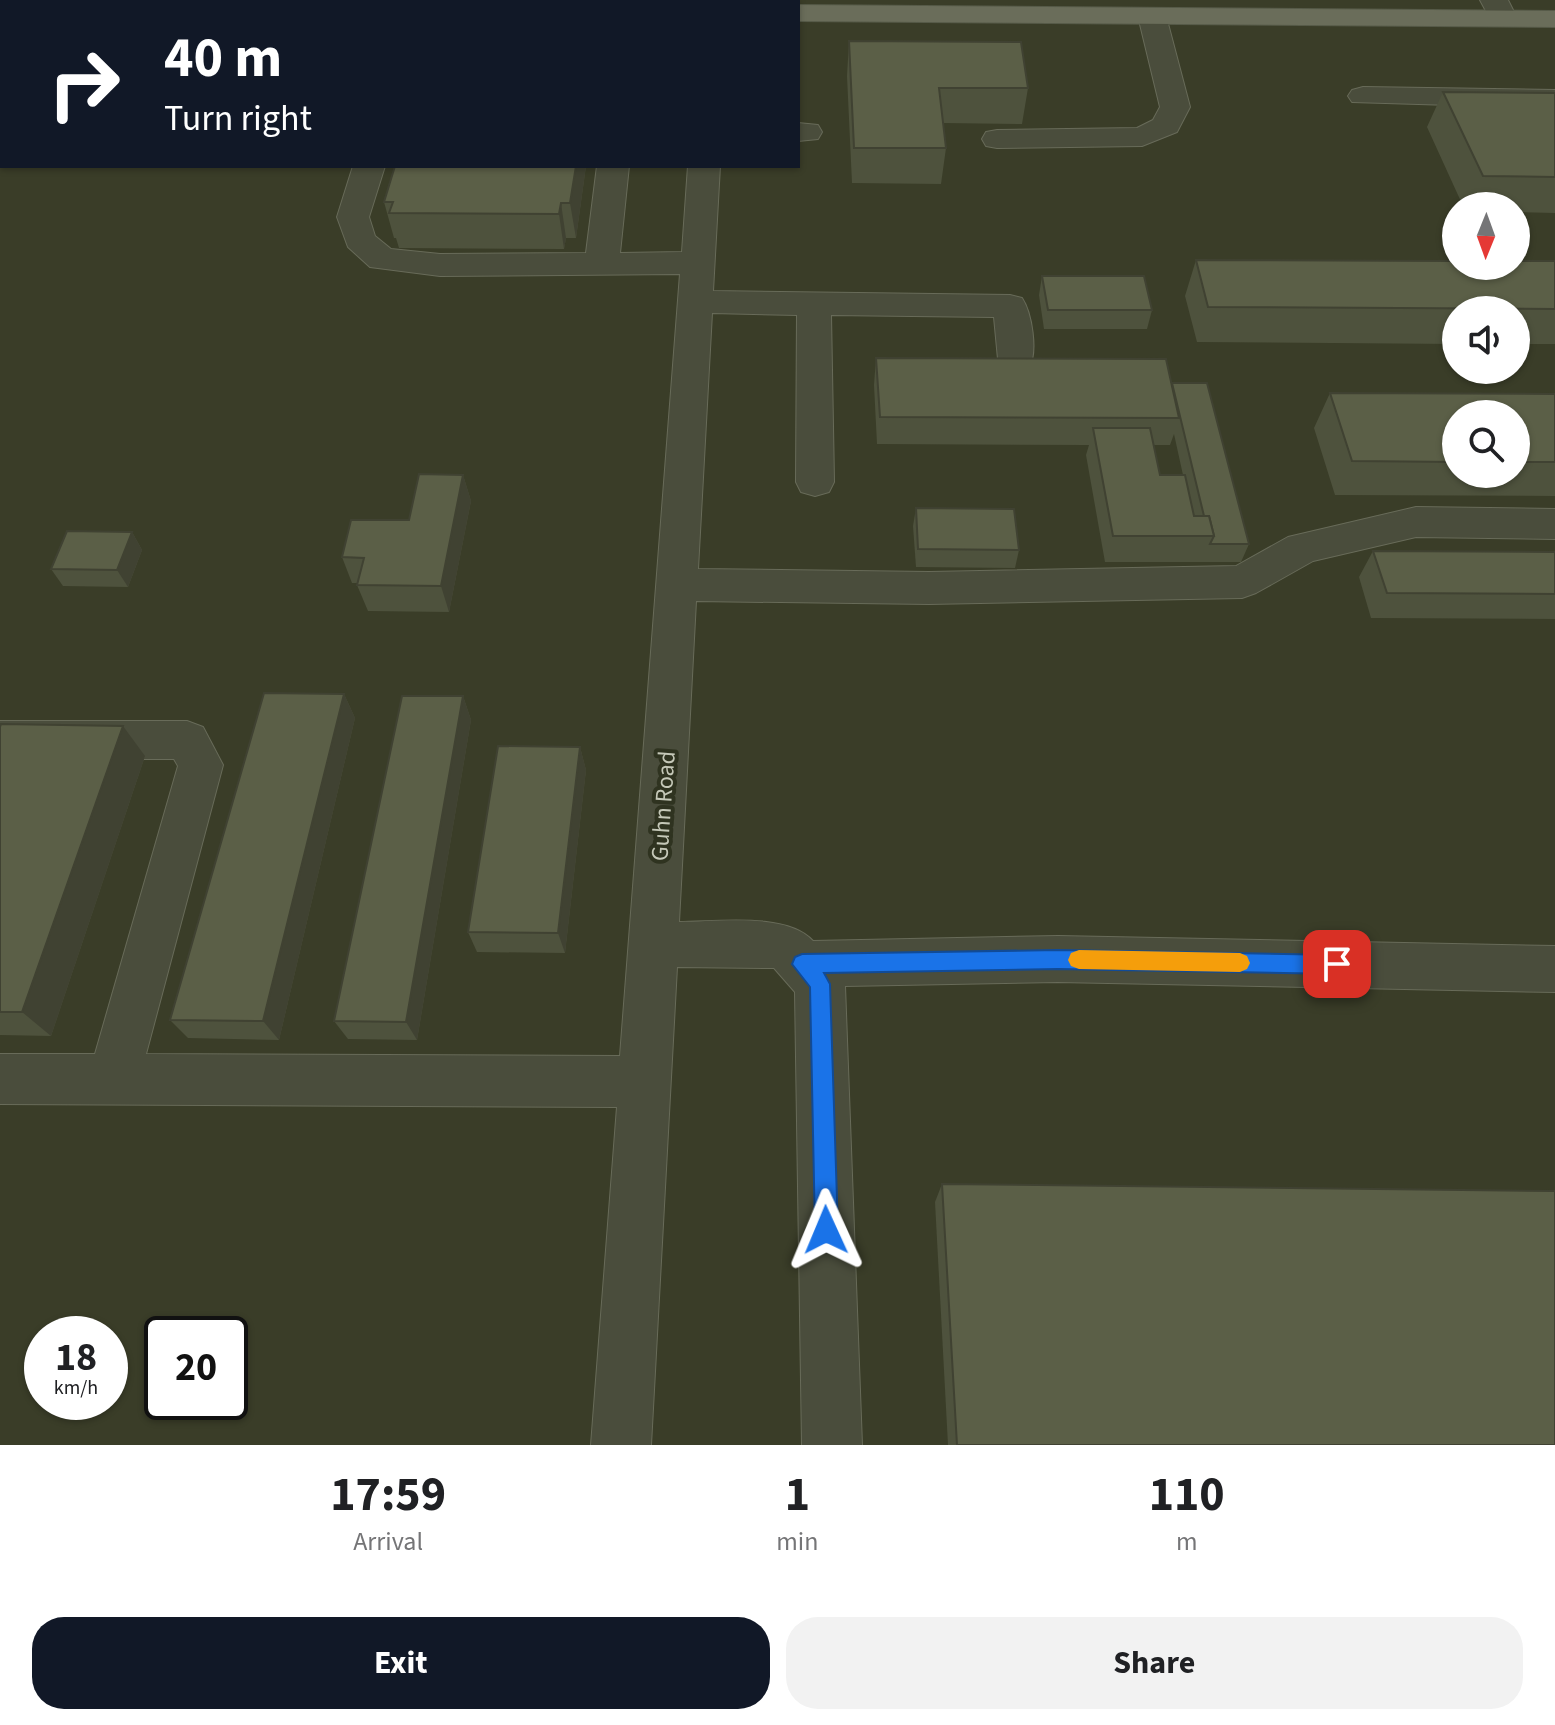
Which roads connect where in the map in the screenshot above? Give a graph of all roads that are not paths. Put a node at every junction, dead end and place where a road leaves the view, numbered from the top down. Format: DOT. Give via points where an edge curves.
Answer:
graph roads {
  1 [pos="1119,8"];
  2 [pos="1498,9"];
  3 [pos="800,13"];
  4 [pos="1152,16"];
  5 [pos="1555,19"];
  6 [pos="1363,96"];
  7 [pos="1555,99"];
  8 [pos="997,139"];
  9 [pos="368,168"];
  10 [pos="613,168"];
  11 [pos="704,168"];
  12 [pos="602,263"];
  13 [pos="697,282"];
  14 [pos="814,304"];
  15 [pos="1016,359"];
  16 [pos="815,482"];
  17 [pos="1555,524"];
  18 [pos="677,585"];
  19 [pos="0,740"];
  20 [pos="654,944"];
  21 [pos="802,964"];
  22 [pos="1555,969"];
  23 [pos="0,1079"];
  24 [pos="113,1080"];
  25 [pos="645,1082"];
  26 [pos="621,1445"];
  27 [pos="832,1445"];
  1 -- 3 [label="main road"];
  1 -- 4 [label="main road"];
  2 -- 4 [label="main road"];
  2 -- 5 [label="main road"];
  4 -- 8 [label="street" via="1175,107 1166,126 1142,137"];
  6 -- 7 [label="street"];
  9 -- 12 [label="street" via="353,217 360,240 382,259 440,265"];
  10 -- 12 [label="street"];
  11 -- 13 [label="street, Guhn Road"];
  12 -- 13 [label="street"];
  13 -- 14 [label="street"];
  13 -- 18 [label="street, Guhn Road"];
  14 -- 15 [label="street" via="1010,306"];
  14 -- 16 [label="street"];
  17 -- 18 [label="street" via="1416,522 1302,548 1242,582 929,588"];
  18 -- 20 [label="street, Guhn Road"];
  19 -- 24 [label="street" via="187,740 201,765"];
  20 -- 21 [label="street" via="786,946"];
  20 -- 25 [label="street, Guhn Road"];
  21 -- 22 [label="street" via="1058,959"];
  21 -- 27 [label="street" via="820,984"];
  23 -- 24 [label="street"];
  24 -- 25 [label="street"];
  25 -- 26 [label="street, Guhn Road"];
}
